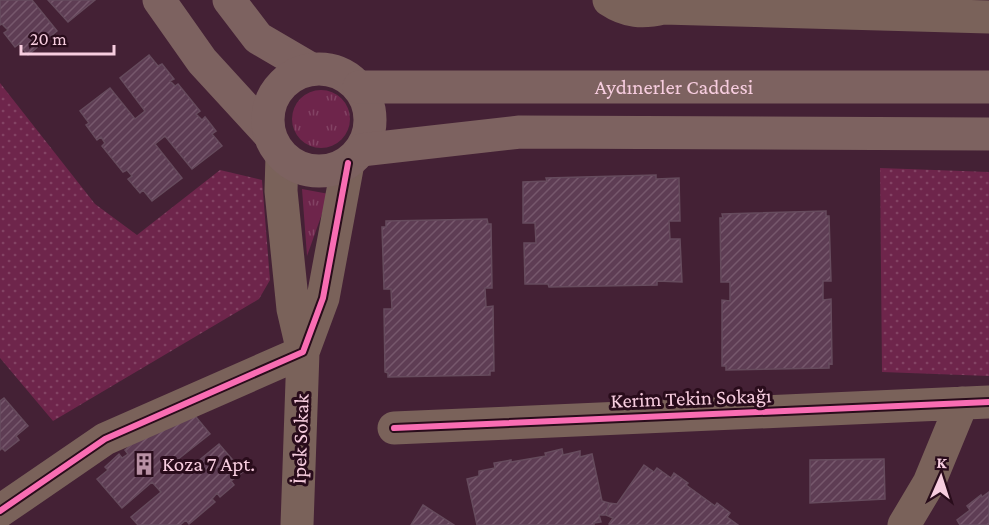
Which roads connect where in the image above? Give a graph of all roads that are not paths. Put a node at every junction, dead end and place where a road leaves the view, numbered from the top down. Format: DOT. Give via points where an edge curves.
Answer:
graph roads {
  1 [pos="159,0"];
  2 [pos="229,0"];
  3 [pos="609,0"];
  4 [pos="989,17"];
  5 [pos="311,69"];
  6 [pos="359,87"];
  7 [pos="989,87"];
  8 [pos="989,134"];
  9 [pos="276,145"];
  10 [pos="355,156"];
  11 [pos="303,352"];
  12 [pos="976,402"];
  13 [pos="394,428"];
  14 [pos="0,512"];
  15 [pos="297,525"];
  16 [pos="904,525"];
  1 -- 9 [label="main road" via="202,61"];
  2 -- 5 [label="main road" via="258,38"];
  3 -- 4 [label="street" via="619,7 649,12 663,8"];
  5 -- 6 [label="main road" via="330,69"];
  5 -- 9 [label="main road" via="294,75 272,98 267,116"];
  6 -- 7 [label="main road, Aydınerler Caddesi"];
  6 -- 10 [label="main road" via="369,106 371,124 366,141"];
  8 -- 10 [label="main road" via="520,132"];
  9 -- 10 [label="main road" via="297,167 314,171 332,170"];
  9 -- 11 [label="street" via="293,309"];
  10 -- 11 [label="street" via="323,298"];
  11 -- 14 [label="street" via="105,439"];
  11 -- 15 [label="street, İpek Sokak"];
  12 -- 13 [label="street, Kerim Tekin Sokağı"];
  12 -- 16 [label="street"];
}
